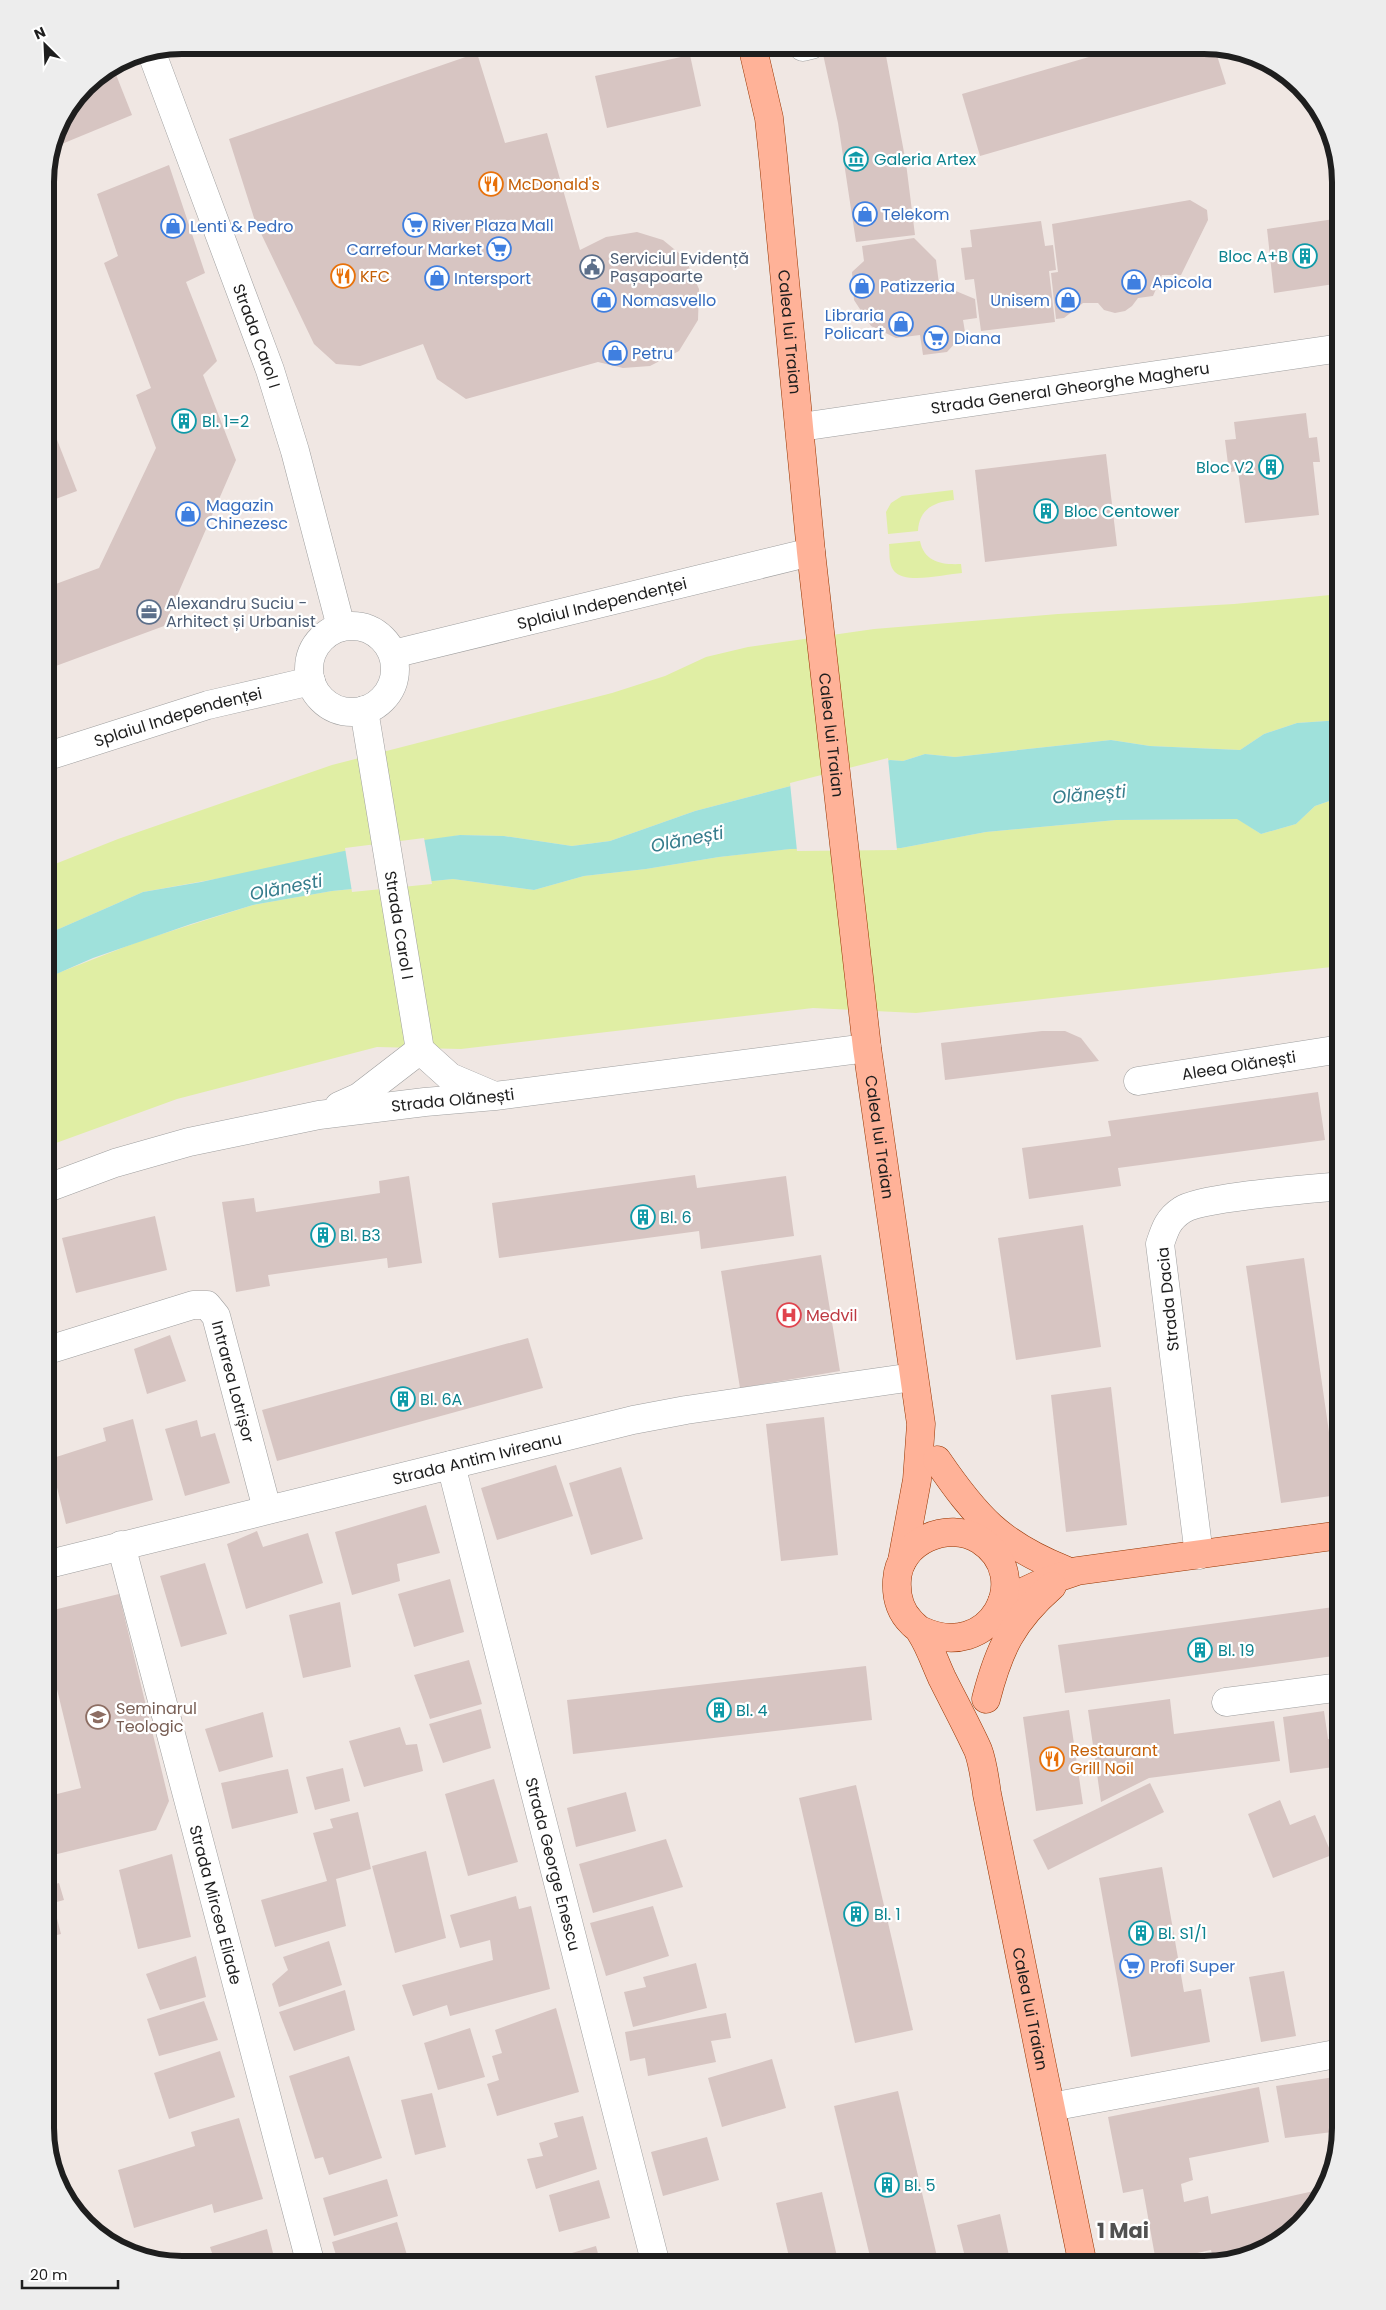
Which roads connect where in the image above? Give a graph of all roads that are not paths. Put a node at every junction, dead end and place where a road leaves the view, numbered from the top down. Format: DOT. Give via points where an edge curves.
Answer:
graph roads {
  1 [pos="754,54"];
  2 [pos="153,57"];
  3 [pos="1332,349"];
  4 [pos="801,427"];
  5 [pos="812,552"];
  6 [pos="342,627"];
  7 [pos="393,654"];
  8 [pos="311,680"];
  9 [pos="364,710"];
  10 [pos="54,754"];
  11 [pos="868,1048"];
  12 [pos="420,1050"];
  13 [pos="1332,1050"];
  14 [pos="1138,1081"];
  15 [pos="495,1096"];
  16 [pos="319,1115"];
  17 [pos="54,1185"];
  18 [pos="1332,1187"];
  19 [pos="54,1349"];
  20 [pos="913,1377"];
  21 [pos="921,1424"];
  22 [pos="937,1460"];
  23 [pos="452,1465"];
  24 [pos="267,1509"];
  25 [pos="1332,1536"];
  26 [pos="121,1545"];
  27 [pos="986,1546"];
  28 [pos="1199,1555"];
  29 [pos="902,1561"];
  30 [pos="54,1563"];
  31 [pos="1069,1572"];
  32 [pos="998,1610"];
  33 [pos="920,1630"];
  34 [pos="1332,1688"];
  35 [pos="986,1699"];
  36 [pos="1226,1702"];
  37 [pos="979,1753"];
  38 [pos="1332,2054"];
  39 [pos="1051,2108"];
  40 [pos="309,2256"];
  41 [pos="654,2256"];
  42 [pos="1081,2256"];
  1 -- 4 [label="main road, Calea lui Traian" via="769,118"];
  2 -- 6 [label="street, Strada Carol I" via="270,370 298,460"];
  3 -- 4 [label="street, Strada General Gheorghe Magheru"];
  4 -- 5 [label="main road, Calea lui Traian"];
  5 -- 7 [label="street, Splaiul Independenței"];
  5 -- 11 [label="main road, Calea lui Traian"];
  6 -- 7 [label="street" via="366,628 387,642"];
  6 -- 8 [label="street" via="319,642 309,667"];
  7 -- 9 [label="street" via="394,682 377,704"];
  8 -- 9 [label="street" via="316,692 337,709"];
  8 -- 10 [label="street, Splaiul Independenței" via="208,705"];
  9 -- 12 [label="street, Strada Carol I"];
  11 -- 15 [label="street, Strada Olănești"];
  11 -- 20 [label="main road, Calea lui Traian"];
  12 -- 15 [label="street" via="450,1077"];
  12 -- 16 [label="street" via="359,1097"];
  13 -- 14 [label="street, Aleea Olănești"];
  15 -- 16 [label="street, Strada Olănești"];
  16 -- 17 [label="street, Strada Olănești" via="189,1142"];
  18 -- 28 [label="street, Strada Dacia" via="1213,1201 1183,1208 1167,1222 1160,1244"];
  19 -- 24 [label="street, Intrarea Lotrișor" via="193,1305 207,1305 216,1316"];
  20 -- 21 [label="main road, Calea lui Traian"];
  20 -- 23 [label="street, Strada Antim Ivireanu" via="677,1412"];
  21 -- 22 [label="main road, Calea lui Traian"];
  21 -- 29 [label="main road, Calea lui Traian" via="917,1480"];
  22 -- 27 [label="main road, Calea lui Traian"];
  22 -- 31 [label="main road" via="961,1495 996,1533 1041,1560"];
  23 -- 24 [label="street, Strada Antim Ivireanu"];
  23 -- 41 [label="street, Strada George Enescu"];
  24 -- 26 [label="street, Strada Antim Ivireanu"];
  25 -- 28 [label="main road"];
  26 -- 30 [label="street, Strada Antim Ivireanu"];
  26 -- 40 [label="street, Strada Mircea Eliade"];
  27 -- 29 [label="main road" via="963,1533 937,1534 913,1547"];
  27 -- 31 [label="main road" via="1026,1564"];
  27 -- 32 [label="main road" via="1002,1567 1005,1585"];
  28 -- 31 [label="main road"];
  29 -- 33 [label="main road" via="897,1578 898,1596 902,1610"];
  31 -- 32 [label="main road" via="1042,1583"];
  31 -- 35 [label="main road" via="1028,1609 1012,1629 1000,1651"];
  32 -- 33 [label="main road" via="982,1630 967,1637 951,1640"];
  32 -- 35 [label="main road, Calea lui Traian"];
  33 -- 37 [label="main road, Calea lui Traian"];
  34 -- 36 [label="street"];
  35 -- 37 [label="main road, Calea lui Traian"];
  37 -- 39 [label="main road, Calea lui Traian"];
  38 -- 39 [label="street"];
  39 -- 42 [label="main road, Calea lui Traian"];
}
